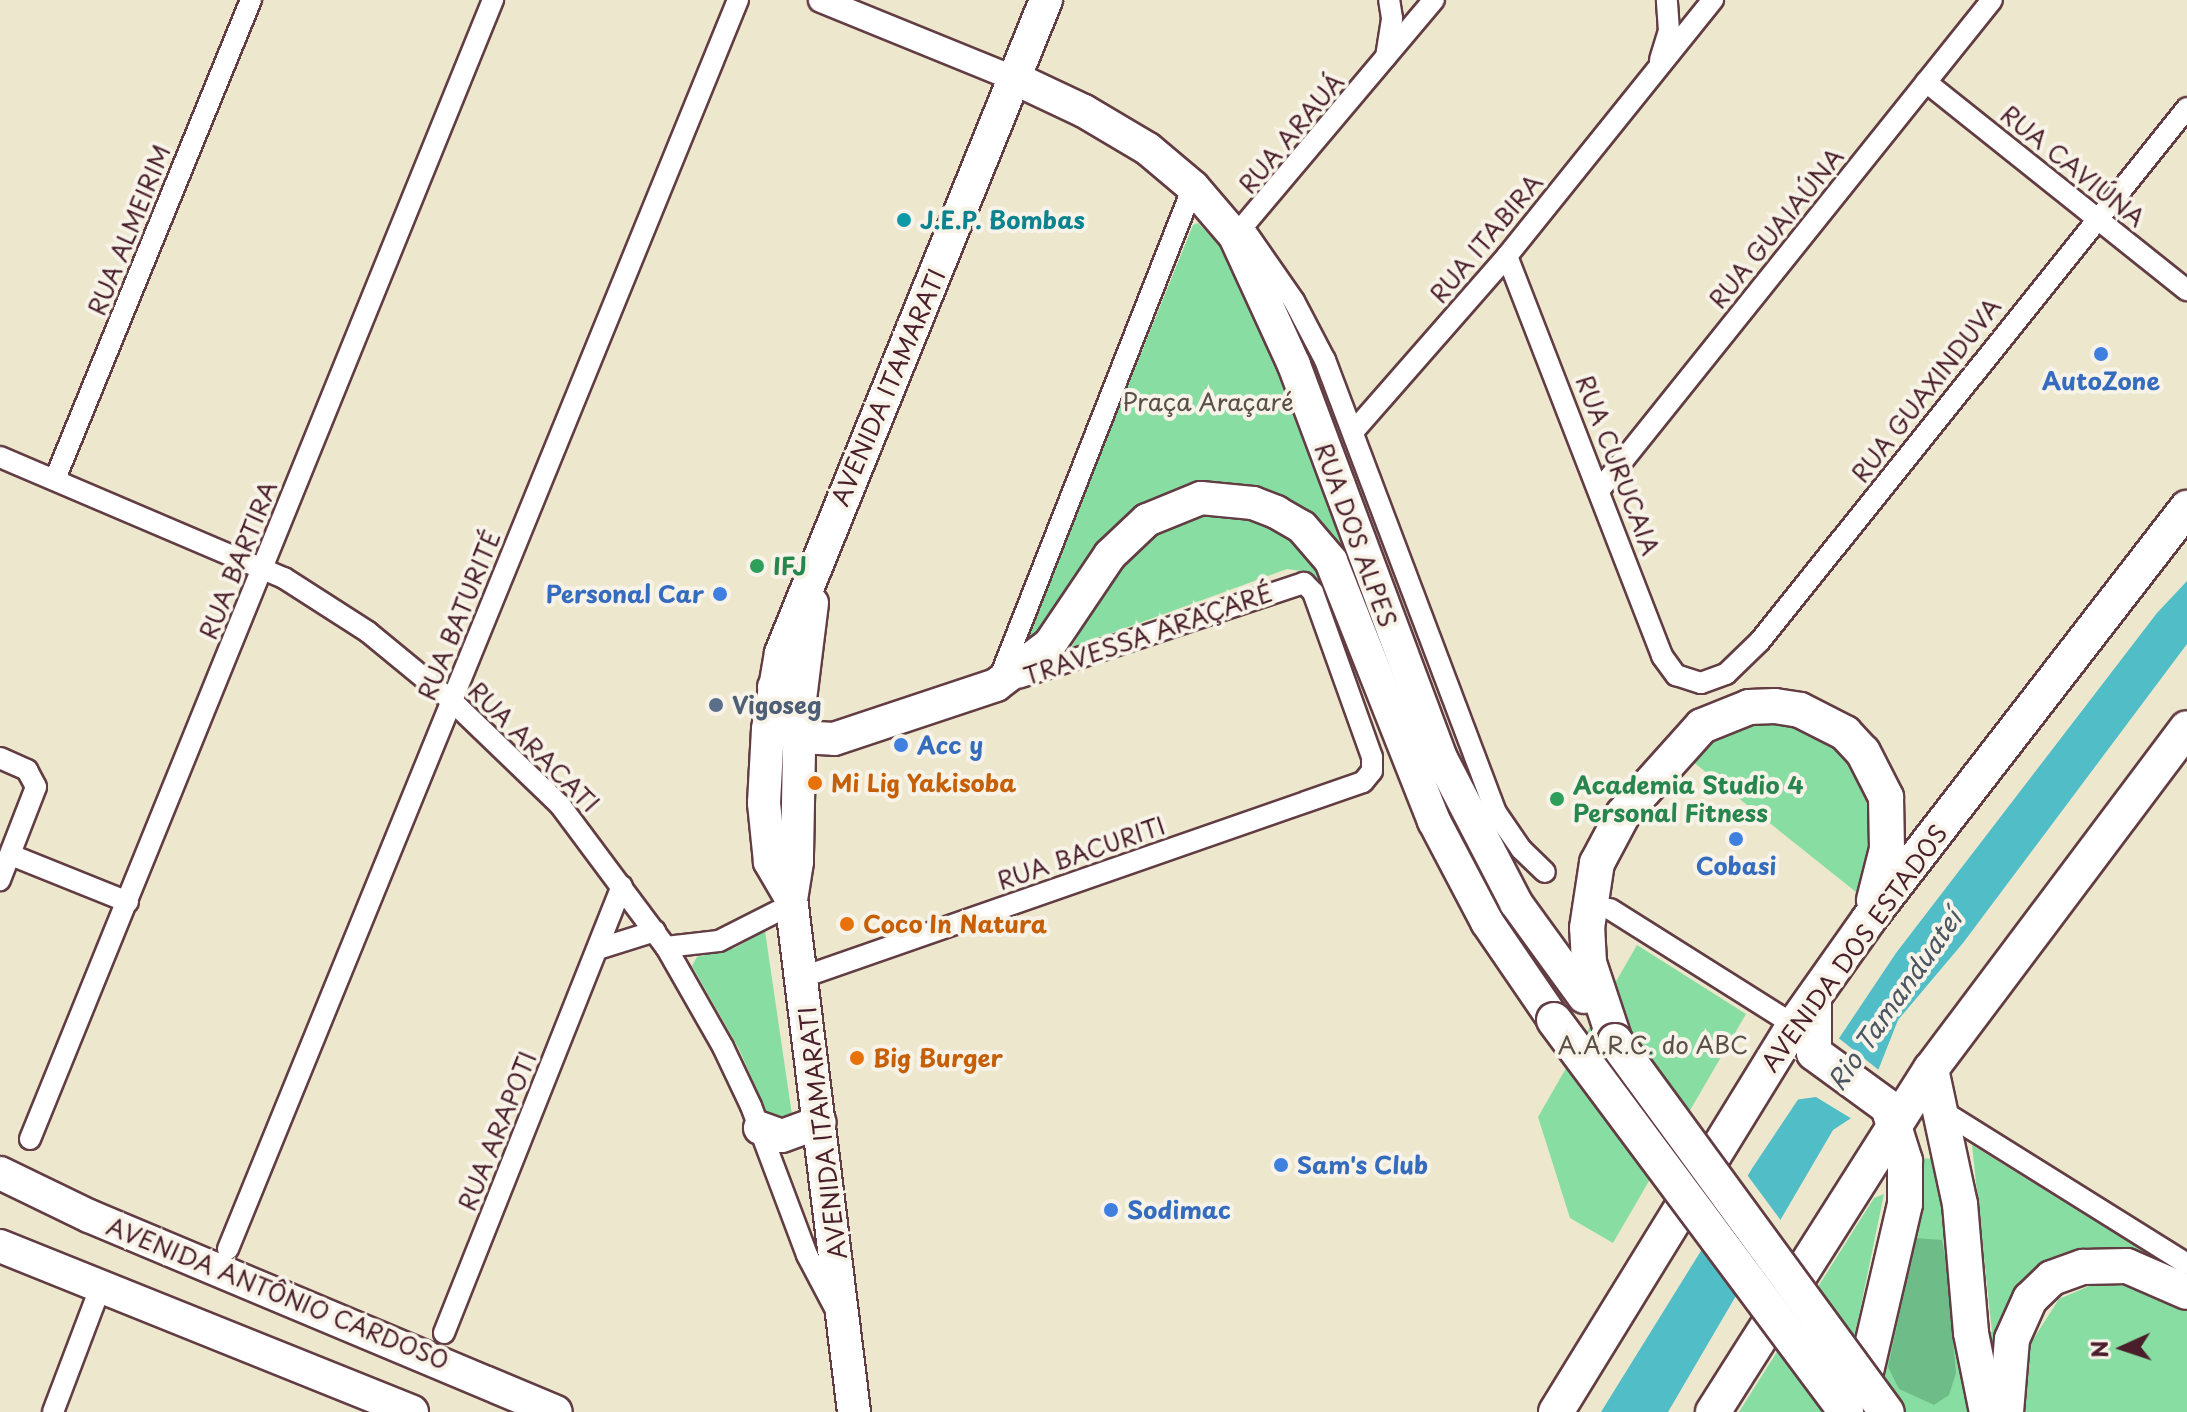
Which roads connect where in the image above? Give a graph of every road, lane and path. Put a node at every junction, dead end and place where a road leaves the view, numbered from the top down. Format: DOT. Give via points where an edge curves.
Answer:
graph roads {
  1 [pos="251,0"];
  2 [pos="493,0"];
  3 [pos="738,0"];
  4 [pos="821,0"];
  5 [pos="1046,0"];
  6 [pos="1389,0"];
  7 [pos="1434,0"];
  8 [pos="1667,0"];
  9 [pos="1713,0"];
  10 [pos="1992,0"];
  11 [pos="1385,61"];
  12 [pos="1656,75"];
  13 [pos="1016,79"];
  14 [pos="1926,82"];
  15 [pos="2187,108"];
  16 [pos="1193,187"];
  17 [pos="2096,218"];
  18 [pos="1239,232"];
  19 [pos="1507,256"];
  20 [pos="2187,290"];
  21 [pos="1353,432"];
  22 [pos="0,457"];
  23 [pos="55,479"];
  24 [pos="1601,488"];
  25 [pos="2187,508"];
  26 [pos="819,552"];
  27 [pos="264,566"];
  28 [pos="1691,682"];
  29 [pos="996,685"];
  30 [pos="774,687"];
  31 [pos="452,701"];
  32 [pos="2187,728"];
  33 [pos="798,737"];
  34 [pos="0,758"];
  35 [pos="1372,771"];
  36 [pos="11,855"];
  37 [pos="1545,872"];
  38 [pos="0,880"];
  39 [pos="622,886"];
  40 [pos="792,901"];
  41 [pos="128,902"];
  42 [pos="1610,909"];
  43 [pos="1869,919"];
  44 [pos="660,939"];
  45 [pos="598,949"];
  46 [pos="803,977"];
  47 [pos="1584,997"];
  48 [pos="1814,997"];
  49 [pos="1554,1020"];
  50 [pos="1794,1025"];
  51 [pos="1615,1041"];
  52 [pos="1929,1091"];
  53 [pos="1888,1111"];
  54 [pos="820,1122"];
  55 [pos="760,1128"];
  56 [pos="30,1139"];
  57 [pos="0,1173"];
  58 [pos="0,1246"];
  59 [pos="228,1249"];
  60 [pos="2187,1264"];
  61 [pos="100,1288"];
  62 [pos="2187,1292"];
  63 [pos="844,1326"];
  64 [pos="444,1333"];
  65 [pos="851,1399"];
  66 [pos="53,1412"];
  67 [pos="412,1412"];
  68 [pos="556,1412"];
  69 [pos="1556,1412"];
  70 [pos="1713,1412"];
  71 [pos="1846,1412"];
  72 [pos="1856,1412"];
  73 [pos="1887,1412"];
  74 [pos="1987,1412"];
  75 [pos="2006,1412"];
  1 -- 23 [label="street, RUA ALMEIRIM"];
  2 -- 27 [label="street, RUA BARTIRA"];
  3 -- 31 [label="street, RUA BATURITÉ"];
  4 -- 13 [label="street, RUA DOS ALPES"];
  5 -- 13 [label="main road, AVENIDA ITAMARATI"];
  6 -- 11 [label="street" via="1392,18"];
  7 -- 11 [label="street, RUA ARAUÁ"];
  8 -- 12 [label="street, RUA ITABIRA" via="1669,31"];
  9 -- 12 [label="street, RUA ITABIRA"];
  10 -- 14 [label="street, RUA GUAIAÚNA"];
  11 -- 18 [label="street, RUA ARAUÁ"];
  12 -- 19 [label="street, RUA ITABIRA"];
  13 -- 16 [label="main road, RUA DOS ALPES" via="1123,133"];
  13 -- 26 [label="main road, AVENIDA ITAMARATI"];
  14 -- 17 [label="street, RUA CAVIÚNA"];
  14 -- 24 [label="street, RUA GUAIAÚNA"];
  15 -- 17 [label="street, RUA GUAXINDUVA"];
  16 -- 18 [label="main road, RUA DOS ALPES"];
  16 -- 29 [label="street"];
  17 -- 20 [label="street, RUA CAVIÚNA"];
  17 -- 28 [label="street, RUA GUAXINDUVA" via="1760,641 1726,674"];
  18 -- 21 [label="street, RUA DOS ALPES" via="1310,328"];
  18 -- 47 [label="main road, RUA DOS ALPES" via="1442,760 1516,903"];
  19 -- 21 [label="street, RUA ITABIRA"];
  19 -- 24 [label="street, RUA CURUCAIA"];
  21 -- 37 [label="street, RUA DOS ALPES" via="1474,763 1508,833"];
  22 -- 23 [label="street, RUA ARACATI"];
  23 -- 27 [label="street, RUA ARACATI"];
  24 -- 28 [label="street, RUA CURUCAIA" via="1662,656 1676,675"];
  25 -- 43 [label="highway, AVENIDA DOS ESTADOS"];
  26 -- 30 [label="main road, AVENIDA ITAMARATI" via="792,620"];
  26 -- 33 [label="main road, AVENIDA ITAMARATI"];
  27 -- 31 [label="street, RUA ARACATI" via="368,632"];
  27 -- 41 [label="street, RUA BARTIRA"];
  29 -- 33 [label="main road, TRAVESSA ARAÇARÉ" via="834,739"];
  29 -- 35 [label="street, TRAVESSA ARAÇARÉ" via="1304,583 1313,592 1372,757"];
  29 -- 49 [label="main road" via="1050,644 1126,537 1172,507 1201,498 1253,503 1302,527 1342,582 1410,770 1459,872"];
  30 -- 33 [label="main road" via="779,715"];
  30 -- 40 [label="main road, AVENIDA ITAMARATI" via="764,770 765,827 770,862"];
  31 -- 39 [label="street, RUA ARACATI" via="560,805"];
  31 -- 59 [label="street, RUA BATURITÉ"];
  32 -- 52 [label="highway"];
  33 -- 40 [label="main road, AVENIDA ITAMARATI"];
  34 -- 36 [label="street" via="27,770 36,787"];
  35 -- 46 [label="street, RUA BACURITI" via="1363,782"];
  36 -- 38 [label="street"];
  36 -- 41 [label="street"];
  39 -- 44 [label="street, RUA ARACATI"];
  39 -- 45 [label="street, RUA ARAPOTI"];
  40 -- 44 [label="street" via="719,941"];
  40 -- 46 [label="main road, AVENIDA ITAMARATI"];
  41 -- 56 [label="street, RUA BARTIRA"];
  42 -- 50 [label="street"];
  43 -- 48 [label="highway, AVENIDA DOS ESTADOS"];
  43 -- 51 [label="highway" via="1883,872 1889,823 1877,774 1845,733 1812,715 1775,706 1725,714 1682,742 1623,814 1597,863 1587,928 1589,963"];
  44 -- 45 [label="street"];
  44 -- 55 [label="street, RUA ARACATI" via="723,1047"];
  45 -- 64 [label="street, RUA ARAPOTI"];
  46 -- 54 [label="main road, AVENIDA ITAMARATI"];
  47 -- 51 [label="highway"];
  48 -- 50 [label="highway, AVENIDA DOS ESTADOS"];
  48 -- 53 [label="highway" via="1811,1044 1819,1058"];
  49 -- 71 [label="highway, bridge"];
  50 -- 69 [label="highway, AVENIDA DOS ESTADOS"];
  51 -- 73 [label="highway, bridge"];
  52 -- 53 [label="highway"];
  52 -- 60 [label="street"];
  52 -- 74 [label="highway" via="1960,1204 1971,1333"];
  53 -- 70 [label="highway"];
  53 -- 72 [label="highway" via="1906,1194"];
  54 -- 55 [label="main road" via="782,1136"];
  54 -- 63 [label="main road, AVENIDA ITAMARATI"];
  55 -- 63 [label="street, RUA ARACATI" via="807,1255"];
  57 -- 68 [label="main road, AVENIDA ANTÔNIO CARDOSO" via="89,1216"];
  58 -- 61 [label="main road"];
  61 -- 66 [label="street"];
  61 -- 67 [label="main road"];
  62 -- 75 [label="highway" via="2127,1266 2106,1264 2067,1272 2030,1299 2012,1339"];
  63 -- 65 [label="main road, AVENIDA ITAMARATI"];
}
